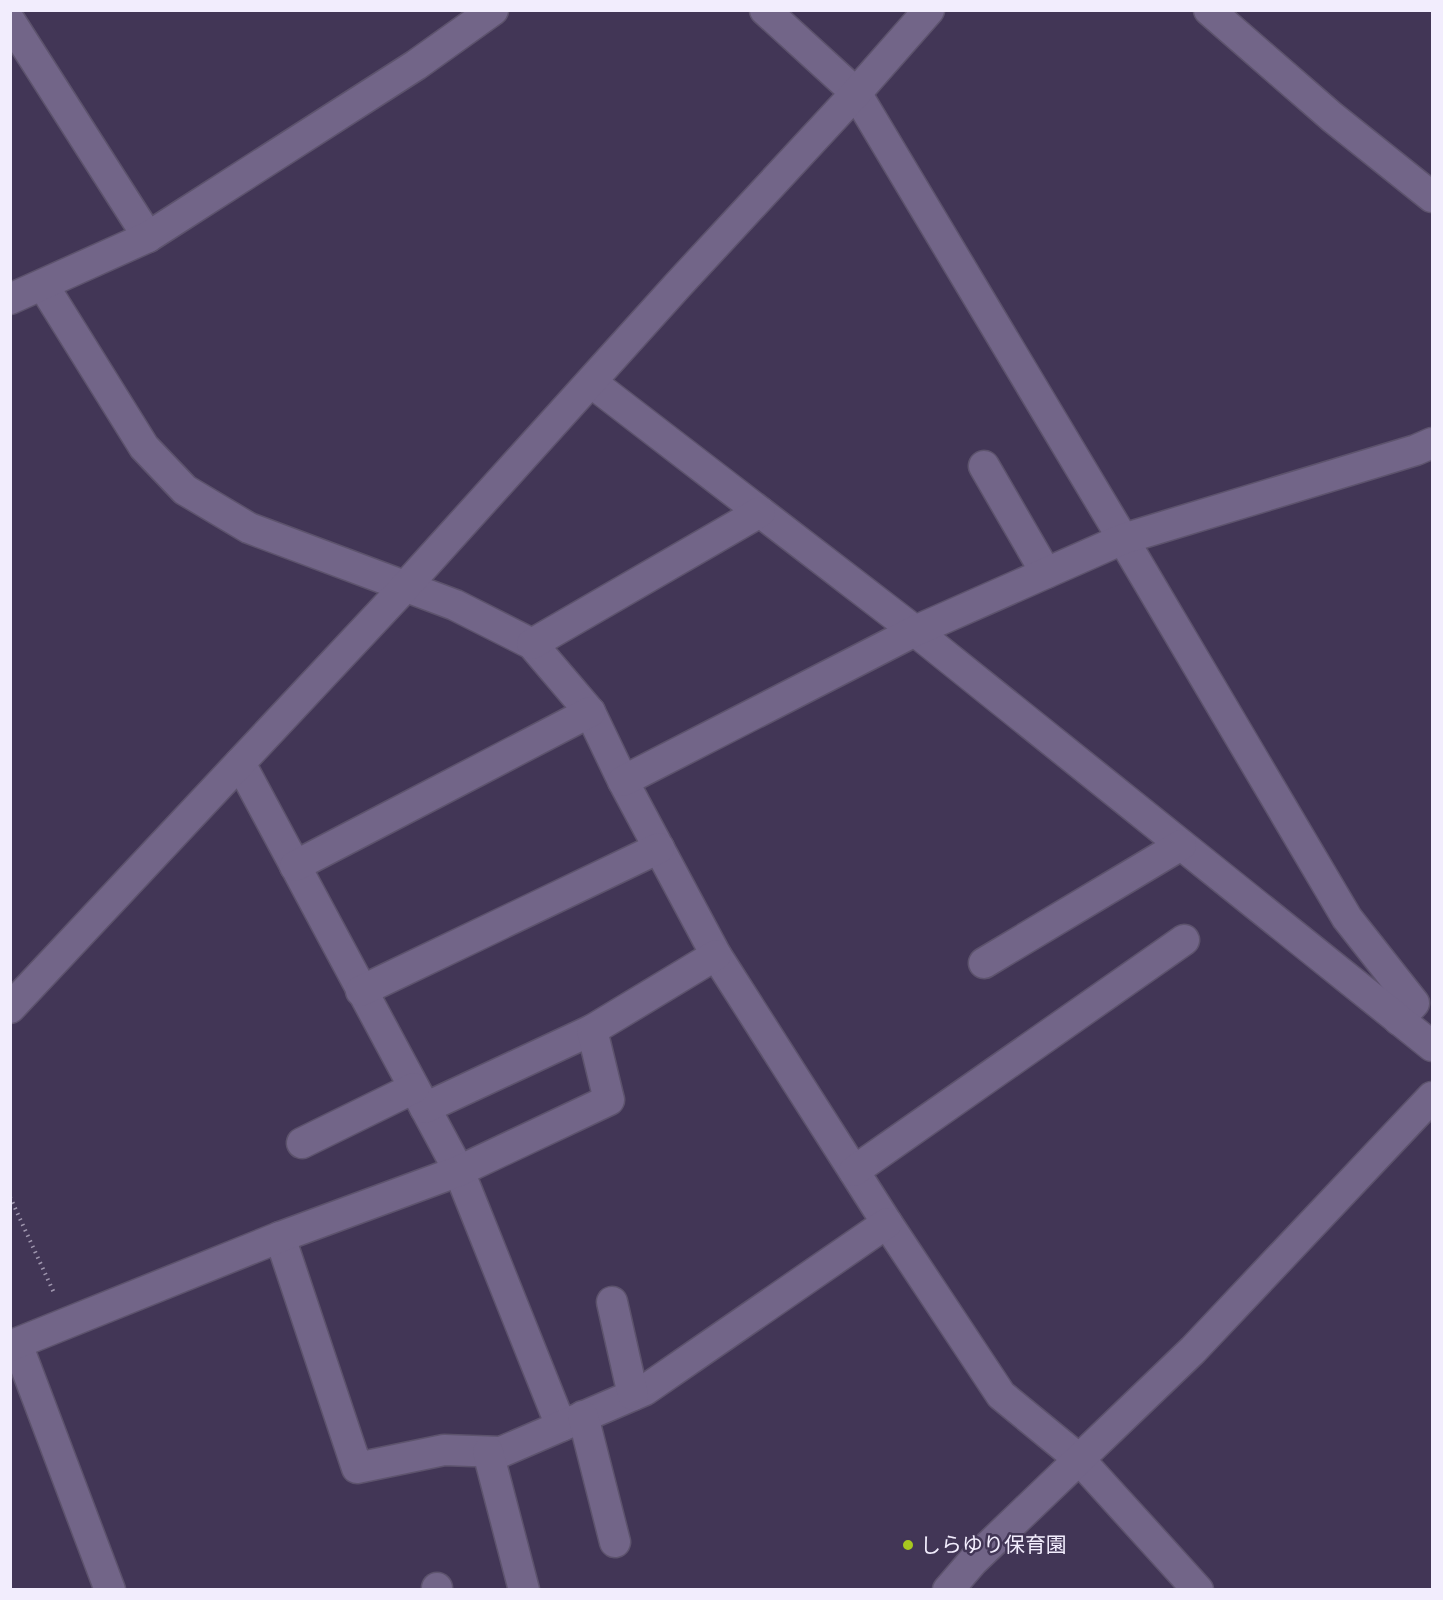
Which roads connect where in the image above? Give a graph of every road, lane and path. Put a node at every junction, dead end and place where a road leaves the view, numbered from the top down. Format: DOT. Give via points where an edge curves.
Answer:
graph roads {
  1 [pos="493,10"];
  2 [pos="765,10"];
  3 [pos="929,10"];
  4 [pos="1209,10"];
  5 [pos="10,21"];
  6 [pos="856,93"];
  7 [pos="1432,197"];
  8 [pos="148,237"];
  9 [pos="43,285"];
  10 [pos="10,299"];
  11 [pos="591,382"];
  12 [pos="1432,443"];
  13 [pos="984,466"];
  14 [pos="760,512"];
  15 [pos="1123,539"];
  16 [pos="1046,573"];
  17 [pos="405,587"];
  18 [pos="915,632"];
  19 [pos="531,644"];
  20 [pos="590,712"];
  21 [pos="240,763"];
  22 [pos="623,781"];
  23 [pos="1181,845"];
  24 [pos="659,848"];
  25 [pos="295,866"];
  26 [pos="1184,940"];
  27 [pos="716,955"];
  28 [pos="984,963"];
  29 [pos="361,991"];
  30 [pos="10,1008"];
  31 [pos="1399,1020"];
  32 [pos="591,1030"];
  33 [pos="1432,1046"];
  34 [pos="1432,1096"];
  35 [pos="419,1098"];
  36 [pos="302,1143"];
  37 [pos="854,1171"];
  38 [pos="459,1172"];
  39 [pos="10,1197"];
  40 [pos="887,1223"];
  41 [pos="280,1237"];
  42 [pos="612,1302"];
  43 [pos="68,1323"];
  44 [pos="14,1345"];
  45 [pos="633,1395"];
  46 [pos="572,1421"];
  47 [pos="488,1452"];
  48 [pos="1079,1459"];
  49 [pos="615,1542"];
  50 [pos="110,1590"];
  51 [pos="524,1590"];
  52 [pos="948,1590"];
  53 [pos="1198,1590"];
  1 -- 8 [label="street" via="416,65"];
  2 -- 6 [label="street"];
  3 -- 6 [label="street"];
  4 -- 7 [label="street"];
  5 -- 8 [label="street"];
  6 -- 11 [label="street"];
  6 -- 15 [label="street"];
  8 -- 9 [label="street"];
  9 -- 10 [label="street"];
  9 -- 17 [label="street" via="144,447 185,490 249,528"];
  11 -- 14 [label="street"];
  11 -- 17 [label="street"];
  12 -- 15 [label="street"];
  13 -- 16 [label="street"];
  14 -- 18 [label="street"];
  14 -- 19 [label="street"];
  15 -- 16 [label="street"];
  15 -- 31 [label="street" via="1347,918 1414,1003"];
  16 -- 18 [label="street"];
  17 -- 19 [label="street" via="455,605"];
  17 -- 21 [label="street"];
  18 -- 22 [label="street"];
  18 -- 23 [label="street"];
  19 -- 20 [label="street"];
  20 -- 22 [label="street"];
  20 -- 25 [label="street"];
  21 -- 25 [label="street"];
  21 -- 30 [label="street"];
  22 -- 24 [label="street"];
  23 -- 28 [label="street"];
  23 -- 31 [label="street"];
  24 -- 27 [label="street"];
  24 -- 29 [label="street"];
  25 -- 29 [label="street"];
  26 -- 37 [label="street"];
  27 -- 32 [label="street"];
  27 -- 37 [label="street"];
  29 -- 35 [label="street"];
  31 -- 33 [label="street"];
  32 -- 35 [label="street"];
  32 -- 38 [label="street" via="609,1100"];
  34 -- 48 [label="street" via="1193,1350"];
  35 -- 36 [label="street"];
  35 -- 38 [label="street"];
  37 -- 40 [label="street"];
  38 -- 41 [label="street"];
  38 -- 46 [label="street"];
  39 -- 43 [label="path"];
  40 -- 45 [label="street"];
  40 -- 48 [label="street" via="1000,1395"];
  41 -- 43 [label="street"];
  41 -- 47 [label="street" via="357,1468 444,1450"];
  42 -- 45 [label="street"];
  43 -- 44 [label="street"];
  44 -- 50 [label="street"];
  45 -- 46 [label="street"];
  46 -- 47 [label="street" via="501,1452"];
  46 -- 49 [label="street"];
  47 -- 51 [label="street"];
  48 -- 52 [label="street"];
  48 -- 53 [label="street"];
}
